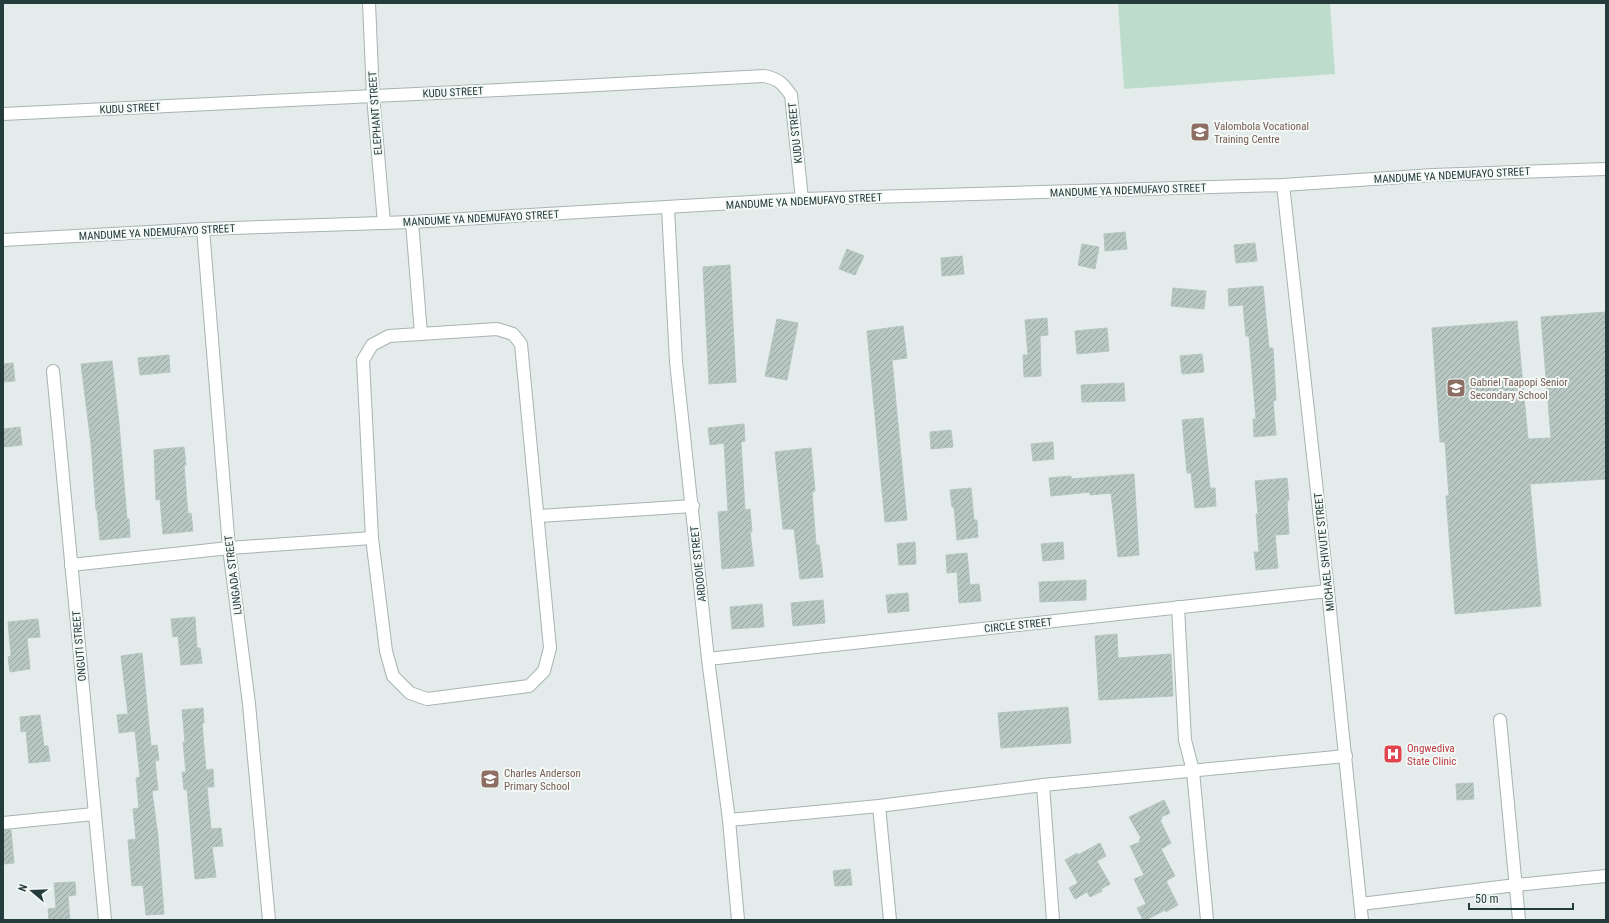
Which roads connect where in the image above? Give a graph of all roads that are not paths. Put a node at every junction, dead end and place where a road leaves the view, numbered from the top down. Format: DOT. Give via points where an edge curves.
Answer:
graph roads {
  1 [pos="369,3"];
  2 [pos="373,96"];
  3 [pos="3,114"];
  4 [pos="1606,169"];
  5 [pos="1283,185"];
  6 [pos="802,199"];
  7 [pos="668,208"];
  8 [pos="412,222"];
  9 [pos="384,223"];
  10 [pos="203,229"];
  11 [pos="3,240"];
  12 [pos="421,334"];
  13 [pos="52,371"];
  14 [pos="692,506"];
  15 [pos="538,516"];
  16 [pos="372,538"];
  17 [pos="229,548"];
  18 [pos="71,565"];
  19 [pos="1328,591"];
  20 [pos="1178,607"];
  21 [pos="708,659"];
  22 [pos="1500,720"];
  23 [pos="1346,756"];
  24 [pos="1193,771"];
  25 [pos="1043,785"];
  26 [pos="879,806"];
  27 [pos="94,814"];
  28 [pos="729,820"];
  29 [pos="3,823"];
  30 [pos="1606,876"];
  31 [pos="1516,885"];
  32 [pos="1361,904"];
  33 [pos="105,920"];
  34 [pos="269,920"];
  35 [pos="738,920"];
  36 [pos="890,920"];
  37 [pos="1053,920"];
  38 [pos="1207,920"];
  39 [pos="1362,920"];
  40 [pos="1519,920"];
  1 -- 2 [label="street, ELEPHANT STREET"];
  2 -- 3 [label="street, KUDU STREET"];
  2 -- 6 [label="street, KUDU STREET" via="764,76 774,78 791,94"];
  2 -- 9 [label="street, ELEPHANT STREET"];
  4 -- 5 [label="street, MANDUME YA NDEMUFAYO STREET" via="1433,175"];
  5 -- 6 [label="street, MANDUME YA NDEMUFAYO STREET"];
  5 -- 19 [label="street, MICHAEL SHIVUTE STREET"];
  6 -- 7 [label="street, MANDUME YA NDEMUFAYO STREET"];
  7 -- 8 [label="street, MANDUME YA NDEMUFAYO STREET"];
  7 -- 14 [label="street, ARDOOIE STREET" via="676,362"];
  8 -- 9 [label="street, MANDUME YA NDEMUFAYO STREET"];
  8 -- 12 [label="street"];
  9 -- 10 [label="street, MANDUME YA NDEMUFAYO STREET"];
  10 -- 11 [label="street, MANDUME YA NDEMUFAYO STREET"];
  10 -- 17 [label="street, LUNGADA STREET"];
  12 -- 15 [label="street" via="497,329 513,334 521,344"];
  12 -- 16 [label="street" via="389,336 372,344 363,360"];
  13 -- 18 [label="street, ONGUTI STREET"];
  14 -- 15 [label="street"];
  14 -- 21 [label="street, ARDOOIE STREET"];
  15 -- 16 [label="street" via="550,648 544,671 529,686 427,699 410,693 392,676 386,651"];
  16 -- 17 [label="street"];
  17 -- 18 [label="street"];
  17 -- 34 [label="street, LUNGADA STREET" via="249,704"];
  18 -- 27 [label="street, ONGUTI STREET"];
  19 -- 20 [label="street, CIRCLE STREET"];
  19 -- 23 [label="street, MICHAEL SHIVUTE STREET"];
  20 -- 21 [label="street, CIRCLE STREET"];
  20 -- 24 [label="street" via="1185,740"];
  21 -- 28 [label="street, ARDOOIE STREET"];
  22 -- 31 [label="street"];
  23 -- 24 [label="street"];
  23 -- 32 [label="street, MICHAEL SHIVUTE STREET"];
  24 -- 25 [label="street"];
  24 -- 38 [label="street"];
  25 -- 26 [label="street"];
  25 -- 37 [label="street"];
  26 -- 28 [label="street"];
  26 -- 36 [label="street"];
  27 -- 29 [label="street"];
  27 -- 33 [label="street, ONGUTI STREET"];
  28 -- 35 [label="street, ARDOOIE STREET"];
  30 -- 31 [label="street"];
  31 -- 32 [label="street"];
  31 -- 40 [label="street"];
  32 -- 39 [label="street, MICHAEL SHIVUTE STREET"];
}
